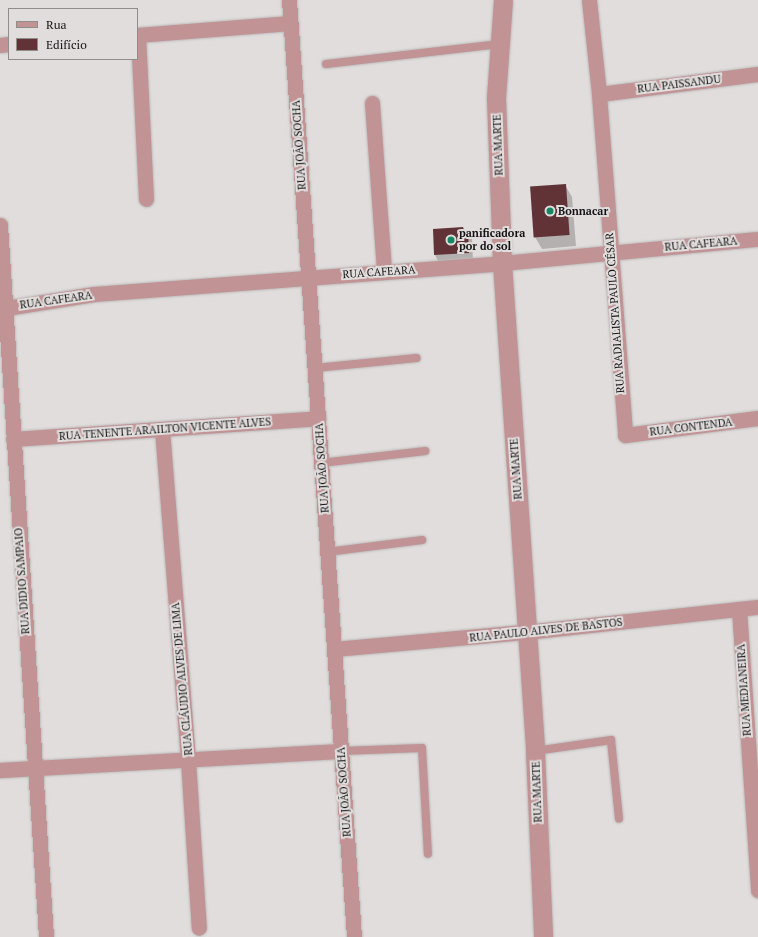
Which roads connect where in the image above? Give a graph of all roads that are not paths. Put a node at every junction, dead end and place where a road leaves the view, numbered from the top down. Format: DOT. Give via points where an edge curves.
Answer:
graph roads {
  1 [pos="289,0"];
  2 [pos="503,0"];
  3 [pos="589,0"];
  4 [pos="290,23"];
  5 [pos="138,35"];
  6 [pos="500,44"];
  7 [pos="326,64"];
  8 [pos="758,74"];
  9 [pos="599,94"];
  10 [pos="372,103"];
  11 [pos="146,199"];
  12 [pos="0,225"];
  13 [pos="758,239"];
  14 [pos="611,253"];
  15 [pos="502,263"];
  16 [pos="384,271"];
  17 [pos="308,276"];
  18 [pos="3,308"];
  19 [pos="417,358"];
  20 [pos="315,368"];
  21 [pos="318,418"];
  22 [pos="758,418"];
  23 [pos="162,429"];
  24 [pos="625,435"];
  25 [pos="13,439"];
  26 [pos="425,451"];
  27 [pos="321,463"];
  28 [pos="422,540"];
  29 [pos="327,552"];
  30 [pos="758,607"];
  31 [pos="739,610"];
  32 [pos="526,632"];
  33 [pos="334,649"];
  34 [pos="341,751"];
  35 [pos="535,751"];
  36 [pos="188,760"];
  37 [pos="35,768"];
  38 [pos="0,770"];
  39 [pos="619,819"];
  40 [pos="428,854"];
  41 [pos="758,890"];
  42 [pos="199,928"];
  43 [pos="46,937"];
  44 [pos="354,937"];
  45 [pos="543,937"];
  1 -- 4 [label="street, RUA JOÃO SOCHA"];
  2 -- 6 [label="street, RUA MARTE"];
  3 -- 9 [label="street, RUA RADIALISTA PAULO CÉSAR"];
  4 -- 5 [label="street"];
  4 -- 17 [label="street, RUA JOÃO SOCHA"];
  5 -- 11 [label="street"];
  6 -- 7 [label="lane"];
  6 -- 15 [label="street, RUA MARTE" via="496,98"];
  8 -- 9 [label="street, RUA PAISSANDU"];
  9 -- 14 [label="street, RUA RADIALISTA PAULO CÉSAR"];
  10 -- 16 [label="street"];
  12 -- 18 [label="street, RUA DIDIO SAMPAIO"];
  13 -- 14 [label="street, RUA CAFEARA"];
  14 -- 15 [label="street, RUA CAFEARA"];
  14 -- 24 [label="street, RUA RADIALISTA PAULO CÉSAR"];
  15 -- 16 [label="street, RUA CAFEARA"];
  15 -- 32 [label="street, RUA MARTE"];
  16 -- 17 [label="street, RUA CAFEARA"];
  17 -- 18 [label="street, RUA CAFEARA" via="94,294"];
  17 -- 20 [label="street, RUA JOÃO SOCHA"];
  18 -- 25 [label="street, RUA DIDIO SAMPAIO"];
  19 -- 20 [label="lane"];
  20 -- 21 [label="street, RUA JOÃO SOCHA"];
  21 -- 23 [label="street, RUA TENENTE ARAILTON VICENTE ALVES"];
  21 -- 27 [label="street, RUA JOÃO SOCHA"];
  22 -- 24 [label="street, RUA CONTENDA"];
  23 -- 25 [label="street, RUA TENENTE ARAILTON VICENTE ALVES"];
  23 -- 36 [label="street, RUA CLÁUDIO ALVES DE LIMA"];
  25 -- 37 [label="street, RUA DIDIO SAMPAIO"];
  26 -- 27 [label="lane"];
  27 -- 29 [label="street, RUA JOÃO SOCHA"];
  28 -- 29 [label="lane"];
  29 -- 33 [label="street, RUA JOÃO SOCHA"];
  30 -- 31 [label="street, RUA PAULO ALVES DE BASTOS"];
  31 -- 32 [label="street, RUA PAULO ALVES DE BASTOS"];
  31 -- 41 [label="street, RUA MEDIANEIRA"];
  32 -- 33 [label="street, RUA PAULO ALVES DE BASTOS"];
  32 -- 35 [label="street, RUA MARTE"];
  33 -- 34 [label="street, RUA JOÃO SOCHA"];
  34 -- 36 [label="street"];
  34 -- 40 [label="lane" via="422,748"];
  34 -- 44 [label="street, RUA JOÃO SOCHA"];
  35 -- 39 [label="lane" via="612,740"];
  35 -- 45 [label="street, RUA MARTE"];
  36 -- 37 [label="street"];
  36 -- 42 [label="street, RUA CLÁUDIO ALVES DE LIMA"];
  37 -- 38 [label="street"];
  37 -- 43 [label="street, RUA DIDIO SAMPAIO"];
}
